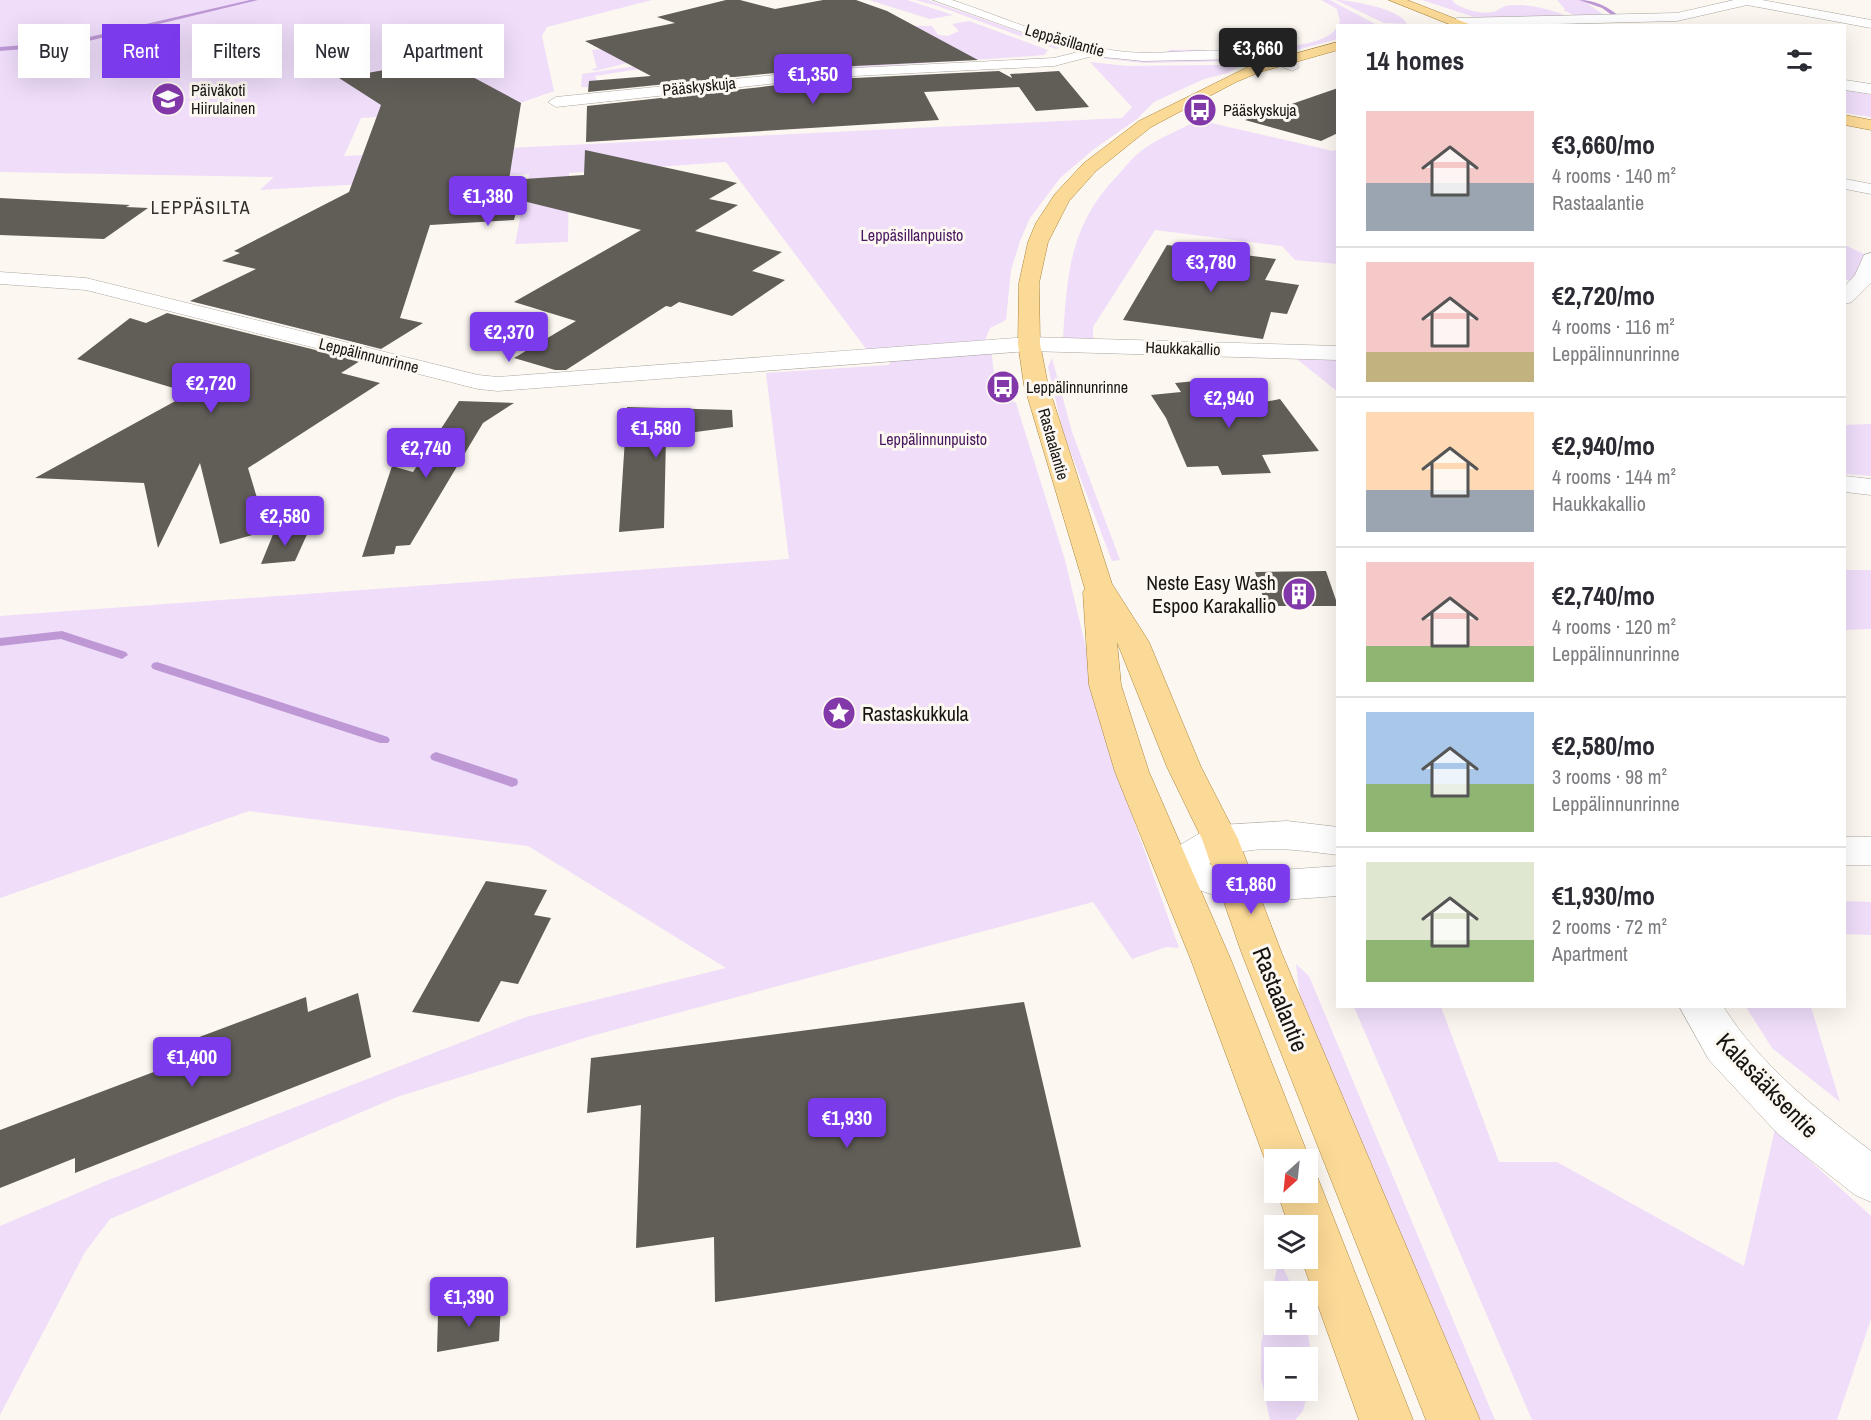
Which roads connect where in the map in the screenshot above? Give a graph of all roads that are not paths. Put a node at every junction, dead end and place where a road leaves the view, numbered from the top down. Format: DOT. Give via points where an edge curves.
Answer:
graph roads {
  1 [pos="939,0"];
  2 [pos="1395,0"];
  3 [pos="1749,1"];
  4 [pos="1381,4"];
  5 [pos="1499,23"];
  6 [pos="1583,23"];
  7 [pos="1431,24"];
  8 [pos="1463,24"];
  9 [pos="1871,24"];
  10 [pos="1336,47"];
  11 [pos="1093,52"];
  12 [pos="1336,56"];
  13 [pos="1282,64"];
  14 [pos="1846,85"];
  15 [pos="1871,89"];
  16 [pos="1204,93"];
  17 [pos="556,102"];
  18 [pos="1846,120"];
  19 [pos="1871,125"];
  20 [pos="1846,184"];
  21 [pos="1871,189"];
  22 [pos="1871,259"];
  23 [pos="0,278"];
  24 [pos="1846,297"];
  25 [pos="1029,344"];
  26 [pos="1336,353"];
  27 [pos="1846,484"];
  28 [pos="1871,487"];
  29 [pos="1097,584"];
  30 [pos="1220,839"];
  31 [pos="1336,841"];
  32 [pos="1846,851"];
  33 [pos="1871,851"];
  34 [pos="1173,867"];
  35 [pos="1336,881"];
  36 [pos="1238,888"];
  37 [pos="1701,1008"];
  38 [pos="1283,1149"];
  39 [pos="1871,1179"];
  40 [pos="1304,1203"];
  41 [pos="1386,1420"];
  42 [pos="1453,1420"];
  1 -- 11 [label="street, Leppäsillantie"];
  2 -- 8 [label="main road"];
  3 -- 6 [label="street" via="1677,17"];
  3 -- 9 [label="street"];
  4 -- 7 [label="main road"];
  5 -- 6 [label="street"];
  5 -- 8 [label="street"];
  10 -- 13 [label="main road, Rastaalantie"];
  11 -- 13 [label="street, Leppäsillantie" via="1143,57 1232,55"];
  11 -- 17 [label="street, Pääskyskuja" via="1054,62 834,73"];
  12 -- 13 [label="main road, Rastaalantie"];
  13 -- 16 [label="main road, Rastaalantie"];
  13 -- 16 [label="main road, Rastaalantie" via="1248,72"];
  14 -- 15 [label="street"];
  16 -- 25 [label="main road, Rastaalantie" via="1120,141 1061,198 1046,223 1029,283"];
  18 -- 19 [label="main road"];
  20 -- 21 [label="street"];
  22 -- 24 [label="street" via="1865,277"];
  23 -- 25 [label="street, Leppälinnunrinne" via="86,284 498,384"];
  25 -- 26 [label="street, Haukkakallio"];
  25 -- 29 [label="main road, Rastaalantie" via="1036,385"];
  27 -- 28 [label="street"];
  29 -- 30 [label="main road, Rastaalantie" via="1133,642 1184,767"];
  29 -- 34 [label="main road, Rastaalantie" via="1105,685 1132,772"];
  30 -- 31 [label="street" via="1287,835"];
  30 -- 34 [label="street"];
  30 -- 36 [label="main road, Rastaalantie"];
  32 -- 33 [label="street"];
  34 -- 36 [label="street"];
  34 -- 38 [label="main road, Rastaalantie"];
  35 -- 36 [label="street"];
  36 -- 42 [label="main road, Rastaalantie"];
  37 -- 39 [label="street, Kalasääksentie" via="1724,1046 1794,1119"];
  40 -- 41 [label="main road"];
}
